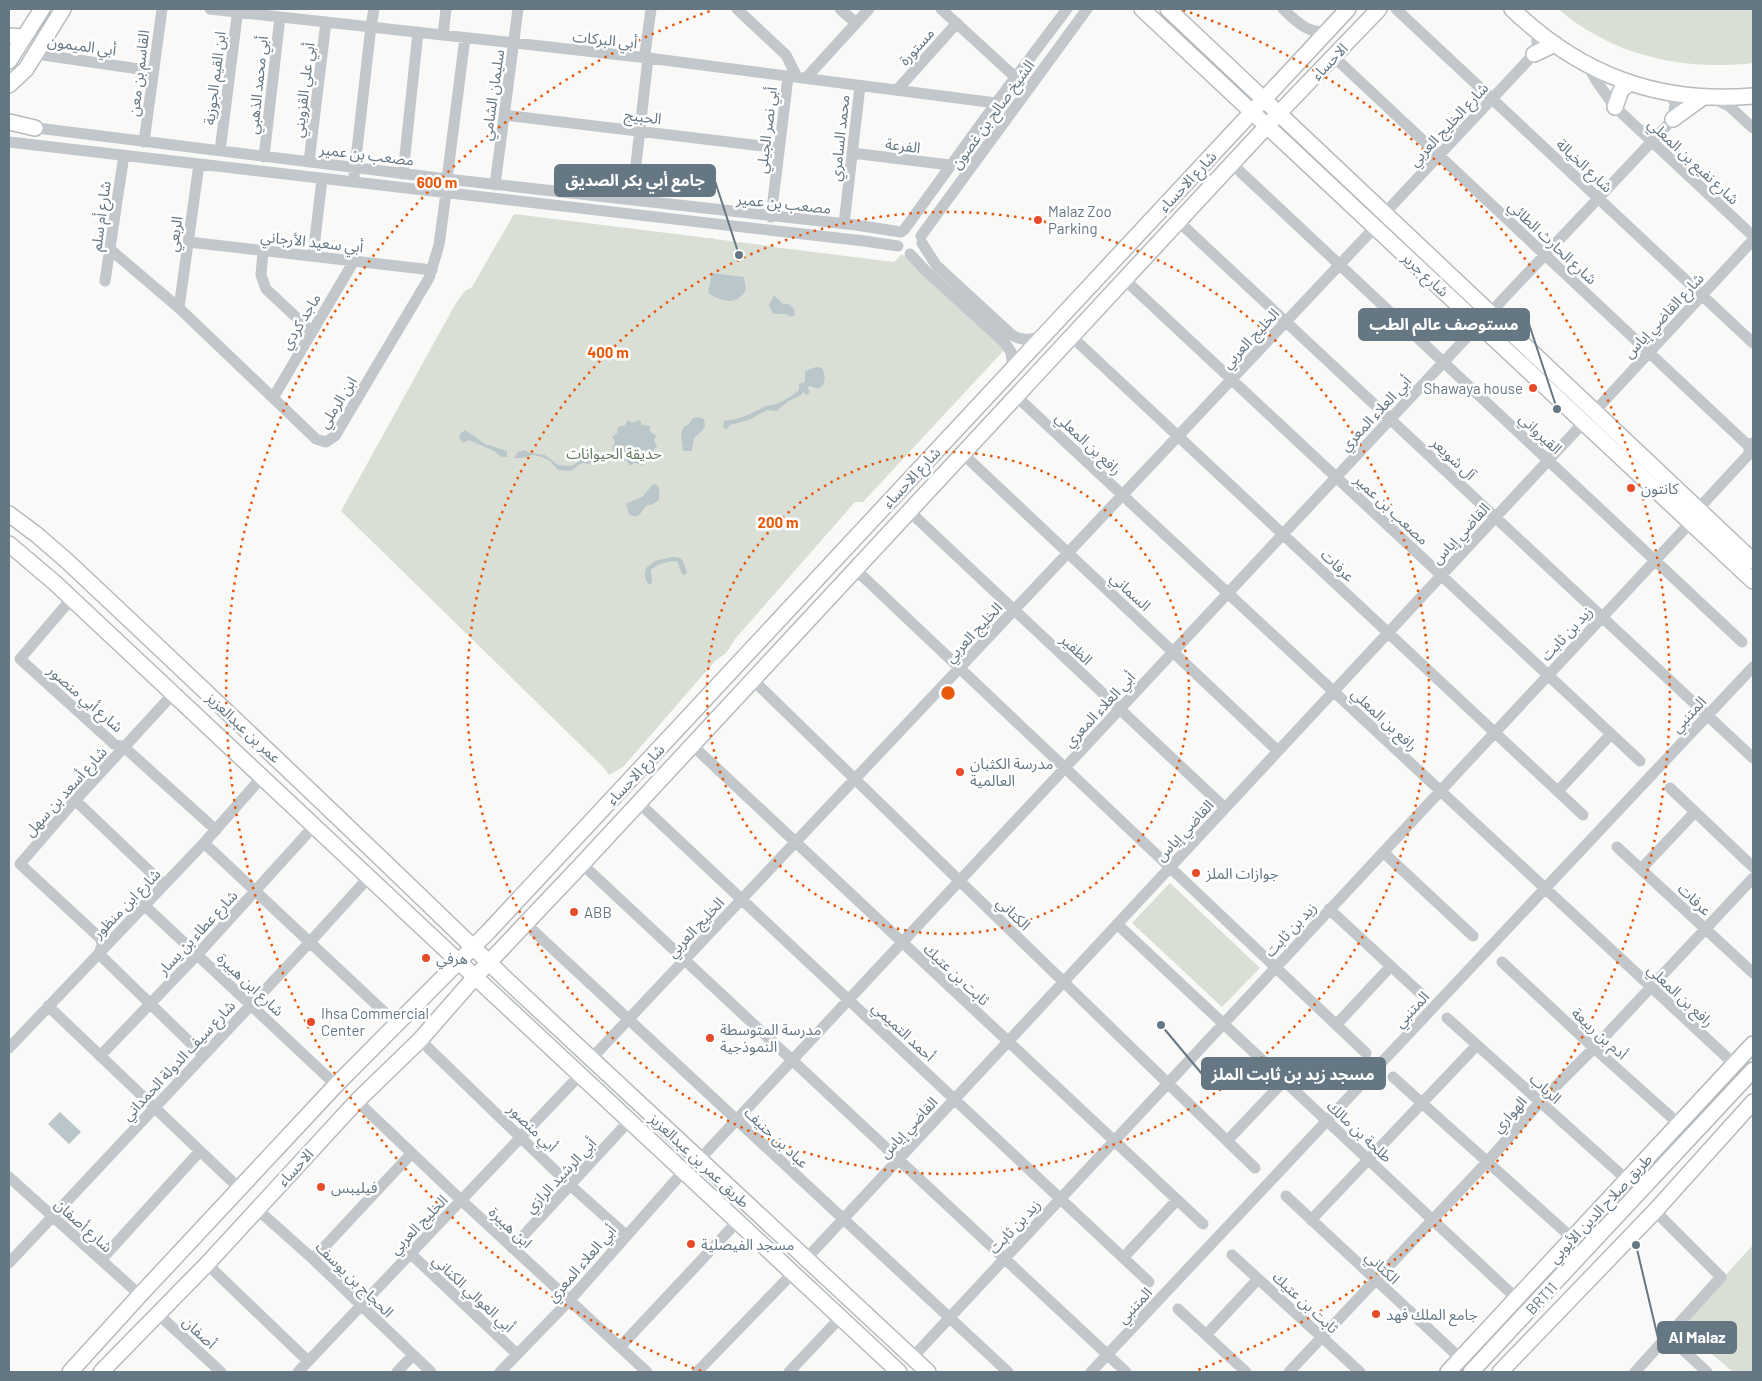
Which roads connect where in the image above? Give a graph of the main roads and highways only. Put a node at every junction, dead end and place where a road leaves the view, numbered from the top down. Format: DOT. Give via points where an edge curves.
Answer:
graph roads {
  1 [pos="42,9"];
  2 [pos="64,9"];
  3 [pos="1142,9"];
  4 [pos="1168,9"];
  5 [pos="1348,9"];
  6 [pos="1378,9"];
  7 [pos="1512,9"];
  8 [pos="16,36"];
  9 [pos="1555,44"];
  10 [pos="1534,54"];
  11 [pos="10,59"];
  12 [pos="18,77"];
  13 [pos="1281,79"];
  14 [pos="1630,83"];
  15 [pos="1249,85"];
  16 [pos="1296,95"];
  17 [pos="9,96"];
  18 [pos="1753,96"];
  19 [pos="1707,97"];
  20 [pos="1237,98"];
  21 [pos="1264,98"];
  22 [pos="1615,107"];
  23 [pos="1252,112"];
  24 [pos="1279,113"];
  25 [pos="1673,119"];
  26 [pos="12,124"];
  27 [pos="1267,126"];
  28 [pos="35,128"];
  29 [pos="1294,128"];
  30 [pos="1234,131"];
  31 [pos="1282,139"];
  32 [pos="1250,145"];
  33 [pos="1485,318"];
  34 [pos="9,514"];
  35 [pos="1694,515"];
  36 [pos="9,544"];
  37 [pos="1753,562"];
  38 [pos="1753,581"];
  39 [pos="490,930"];
  40 [pos="461,934"];
  41 [pos="442,946"];
  42 [pos="474,946"];
  43 [pos="503,948"];
  44 [pos="458,962"];
  45 [pos="490,962"];
  46 [pos="447,974"];
  47 [pos="475,977"];
  48 [pos="510,983"];
  49 [pos="463,992"];
  50 [pos="491,993"];
  51 [pos="1753,1044"];
  52 [pos="1753,1070"];
  53 [pos="1753,1102"];
  54 [pos="107,1370"];
  55 [pos="895,1371"];
  56 [pos="70,1372"];
  57 [pos="928,1372"];
  58 [pos="1448,1372"];
  59 [pos="1472,1372"];
  60 [pos="1500,1372"];
  1 -- 8 [label="main road"];
  2 -- 12 [label="main road"];
  3 -- 20 [label="main road, شارع جرير"];
  4 -- 15 [label="main road, شارع جرير"];
  5 -- 13 [label="main road, شارع الاحساء"];
  6 -- 16 [label="main road, الاحساء"];
  7 -- 9 [label="main road"];
  8 -- 11 [label="main road"];
  9 -- 10 [label="main road"];
  9 -- 14 [label="main road" via="1587,64"];
  11 -- 12 [label="main road" via="14,73 20,73"];
  12 -- 17 [label="main road"];
  13 -- 16 [label="main road" via="1276,93 1278,100 1285,102"];
  13 -- 21 [label="main road, شارع الاحساء"];
  14 -- 19 [label="main road" via="1670,94"];
  14 -- 22 [label="main road" via="1618,95"];
  15 -- 20 [label="main road" via="1256,94 1254,100 1247,103"];
  15 -- 21 [label="main road, شارع جرير"];
  16 -- 24 [label="main road, الاحساء"];
  18 -- 19 [label="main road"];
  19 -- 25 [label="main road"];
  20 -- 23 [label="main road, شارع جرير"];
  21 -- 23 [label="main road, شارع الاحساء"];
  21 -- 24 [label="main road, شارع جرير"];
  23 -- 27 [label="main road, شارع جرير"];
  23 -- 30 [label="main road, شارع الاحساء"];
  24 -- 27 [label="main road, شارع الاحساء"];
  24 -- 29 [label="main road, شارع جرير"];
  26 -- 28 [label="main road"];
  27 -- 31 [label="main road, شارع جرير"];
  27 -- 32 [label="main road, شارع الاحساء"];
  29 -- 31 [label="main road" via="1286,123 1279,125 1277,131"];
  29 -- 33 [label="main road, شارع جرير" via="1384,214"];
  30 -- 32 [label="main road" via="1245,126 1250,128 1253,135"];
  30 -- 39 [label="main road, شارع الاحساء"];
  31 -- 33 [label="main road, شارع جرير" via="1376,226"];
  32 -- 43 [label="main road, شارع الاحساء"];
  33 -- 35 [label="main road, شارع جرير"];
  34 -- 40 [label="main road, عمر بن عبدالعزيز" via="67,561"];
  35 -- 37 [label="main road, شارع جرير"];
  35 -- 38 [label="main road, شارع جرير"];
  36 -- 41 [label="main road, عمر بن عبدالعزيز" via="72,598"];
  39 -- 42 [label="main road, شارع الاحساء"];
  39 -- 43 [label="main road" via="487,943 496,949"];
  40 -- 41 [label="main road" via="465,944 459,951"];
  40 -- 42 [label="main road, عمر بن عبدالعزيز"];
  41 -- 44 [label="main road, عمر بن عبدالعزيز"];
  42 -- 44 [label="main road, شارع الاحساء"];
  42 -- 45 [label="main road, طريق عمر بن عبدالعزيز"];
  43 -- 45 [label="main road, شارع الاحساء"];
  44 -- 46 [label="main road, الاحساء"];
  44 -- 47 [label="main road, طريق عمر بن عبدالعزيز"];
  45 -- 47 [label="main road, الاحساء"];
  45 -- 48 [label="main road, طريق عمر بن عبدالعزيز"];
  46 -- 49 [label="main road" via="454,970 462,973 466,979"];
  46 -- 56 [label="main road, الاحساء" via="336,1085"];
  47 -- 49 [label="main road, الاحساء"];
  47 -- 50 [label="main road, طريق عمر بن عبدالعزيز"];
  48 -- 50 [label="main road" via="491,976 486,982"];
  48 -- 57 [label="main road, طريق عمر بن عبدالعزيز"];
  49 -- 54 [label="main road, الاحساء"];
  50 -- 55 [label="main road, طريق عمر بن عبدالعزيز"];
  51 -- 58 [label="main road, طريق صلاح الدين الأيوبي"];
  52 -- 59 [label="main road, BRT11"];
  53 -- 60 [label="main road" via="1655,1211"];
}
